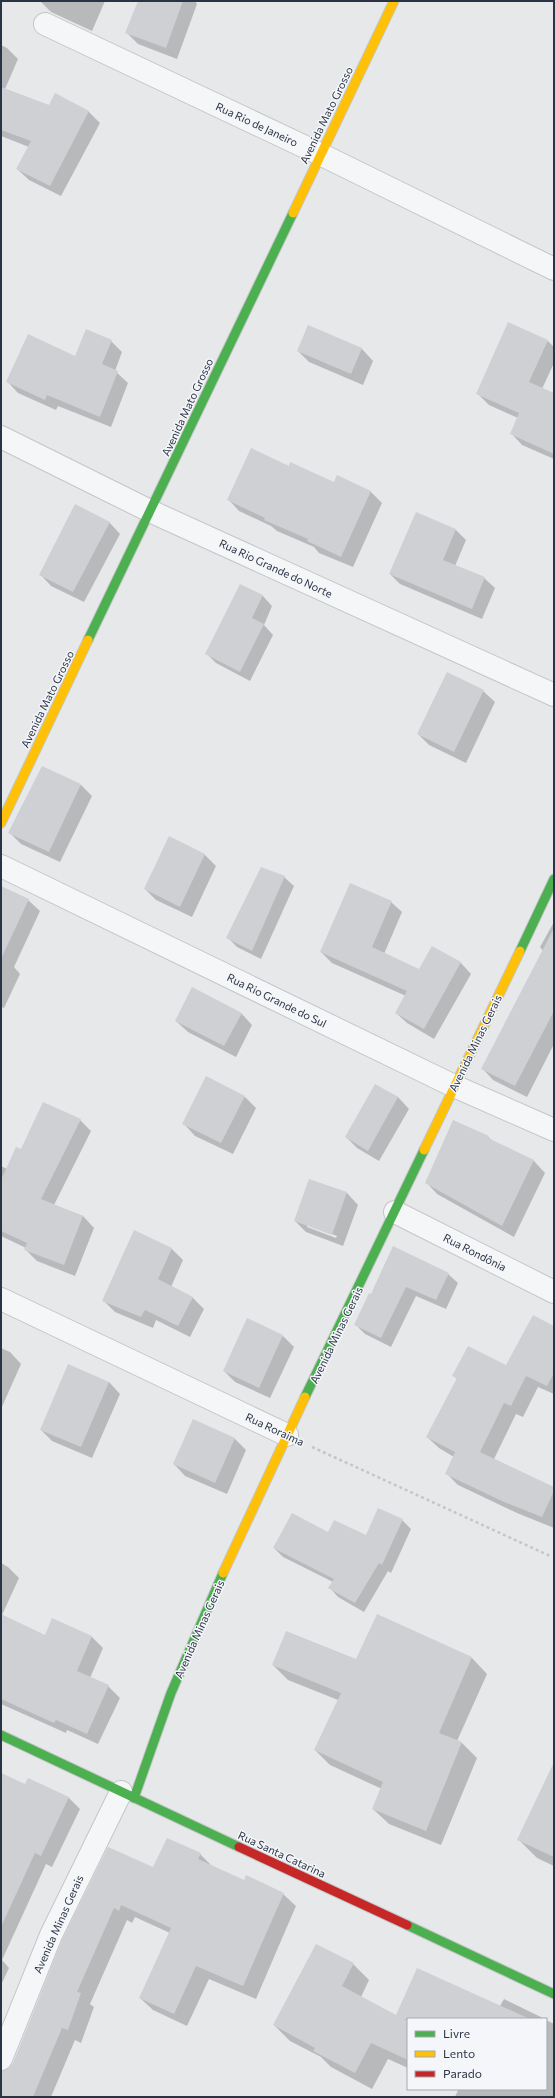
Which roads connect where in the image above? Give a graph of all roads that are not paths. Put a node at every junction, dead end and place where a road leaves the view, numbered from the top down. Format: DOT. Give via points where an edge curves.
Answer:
graph roads {
  1 [pos="394,1"];
  2 [pos="45,24"];
  3 [pos="320,154"];
  4 [pos="554,269"];
  5 [pos="1,437"];
  6 [pos="150,511"];
  7 [pos="554,695"];
  8 [pos="1,823"];
  9 [pos="1,866"];
  10 [pos="554,879"];
  11 [pos="454,1086"];
  12 [pos="554,1130"];
  13 [pos="395,1212"];
  14 [pos="554,1292"];
  15 [pos="1,1299"];
  16 [pos="287,1435"];
  17 [pos="1,1735"];
  18 [pos="127,1795"];
  19 [pos="554,1994"];
  20 [pos="1,2059"];
  1 -- 3 [label="street, Avenida Mato Grosso"];
  2 -- 3 [label="street, Rua Rio de Janeiro"];
  3 -- 4 [label="street, Rua Rio de Janeiro"];
  3 -- 6 [label="street, Avenida Mato Grosso"];
  5 -- 6 [label="street, Rua Rio Grande do Norte"];
  6 -- 7 [label="street, Rua Rio Grande do Norte"];
  6 -- 8 [label="street, Avenida Mato Grosso"];
  9 -- 11 [label="street, Rua Rio Grande do Sul"];
  10 -- 11 [label="street, Avenida Minas Gerais"];
  11 -- 12 [label="street, Rua Rio Grande do Sul"];
  11 -- 13 [label="street, Avenida Minas Gerais"];
  13 -- 14 [label="street, Rua Rondônia"];
  13 -- 16 [label="street, Avenida Minas Gerais"];
  15 -- 16 [label="street, Rua Roraima"];
  16 -- 18 [label="street, Avenida Minas Gerais" via="198,1628"];
  17 -- 18 [label="street, Rua Santa Catarina"];
  18 -- 19 [label="street, Rua Santa Catarina"];
  18 -- 20 [label="street, Avenida Minas Gerais" via="51,1935"];
}
